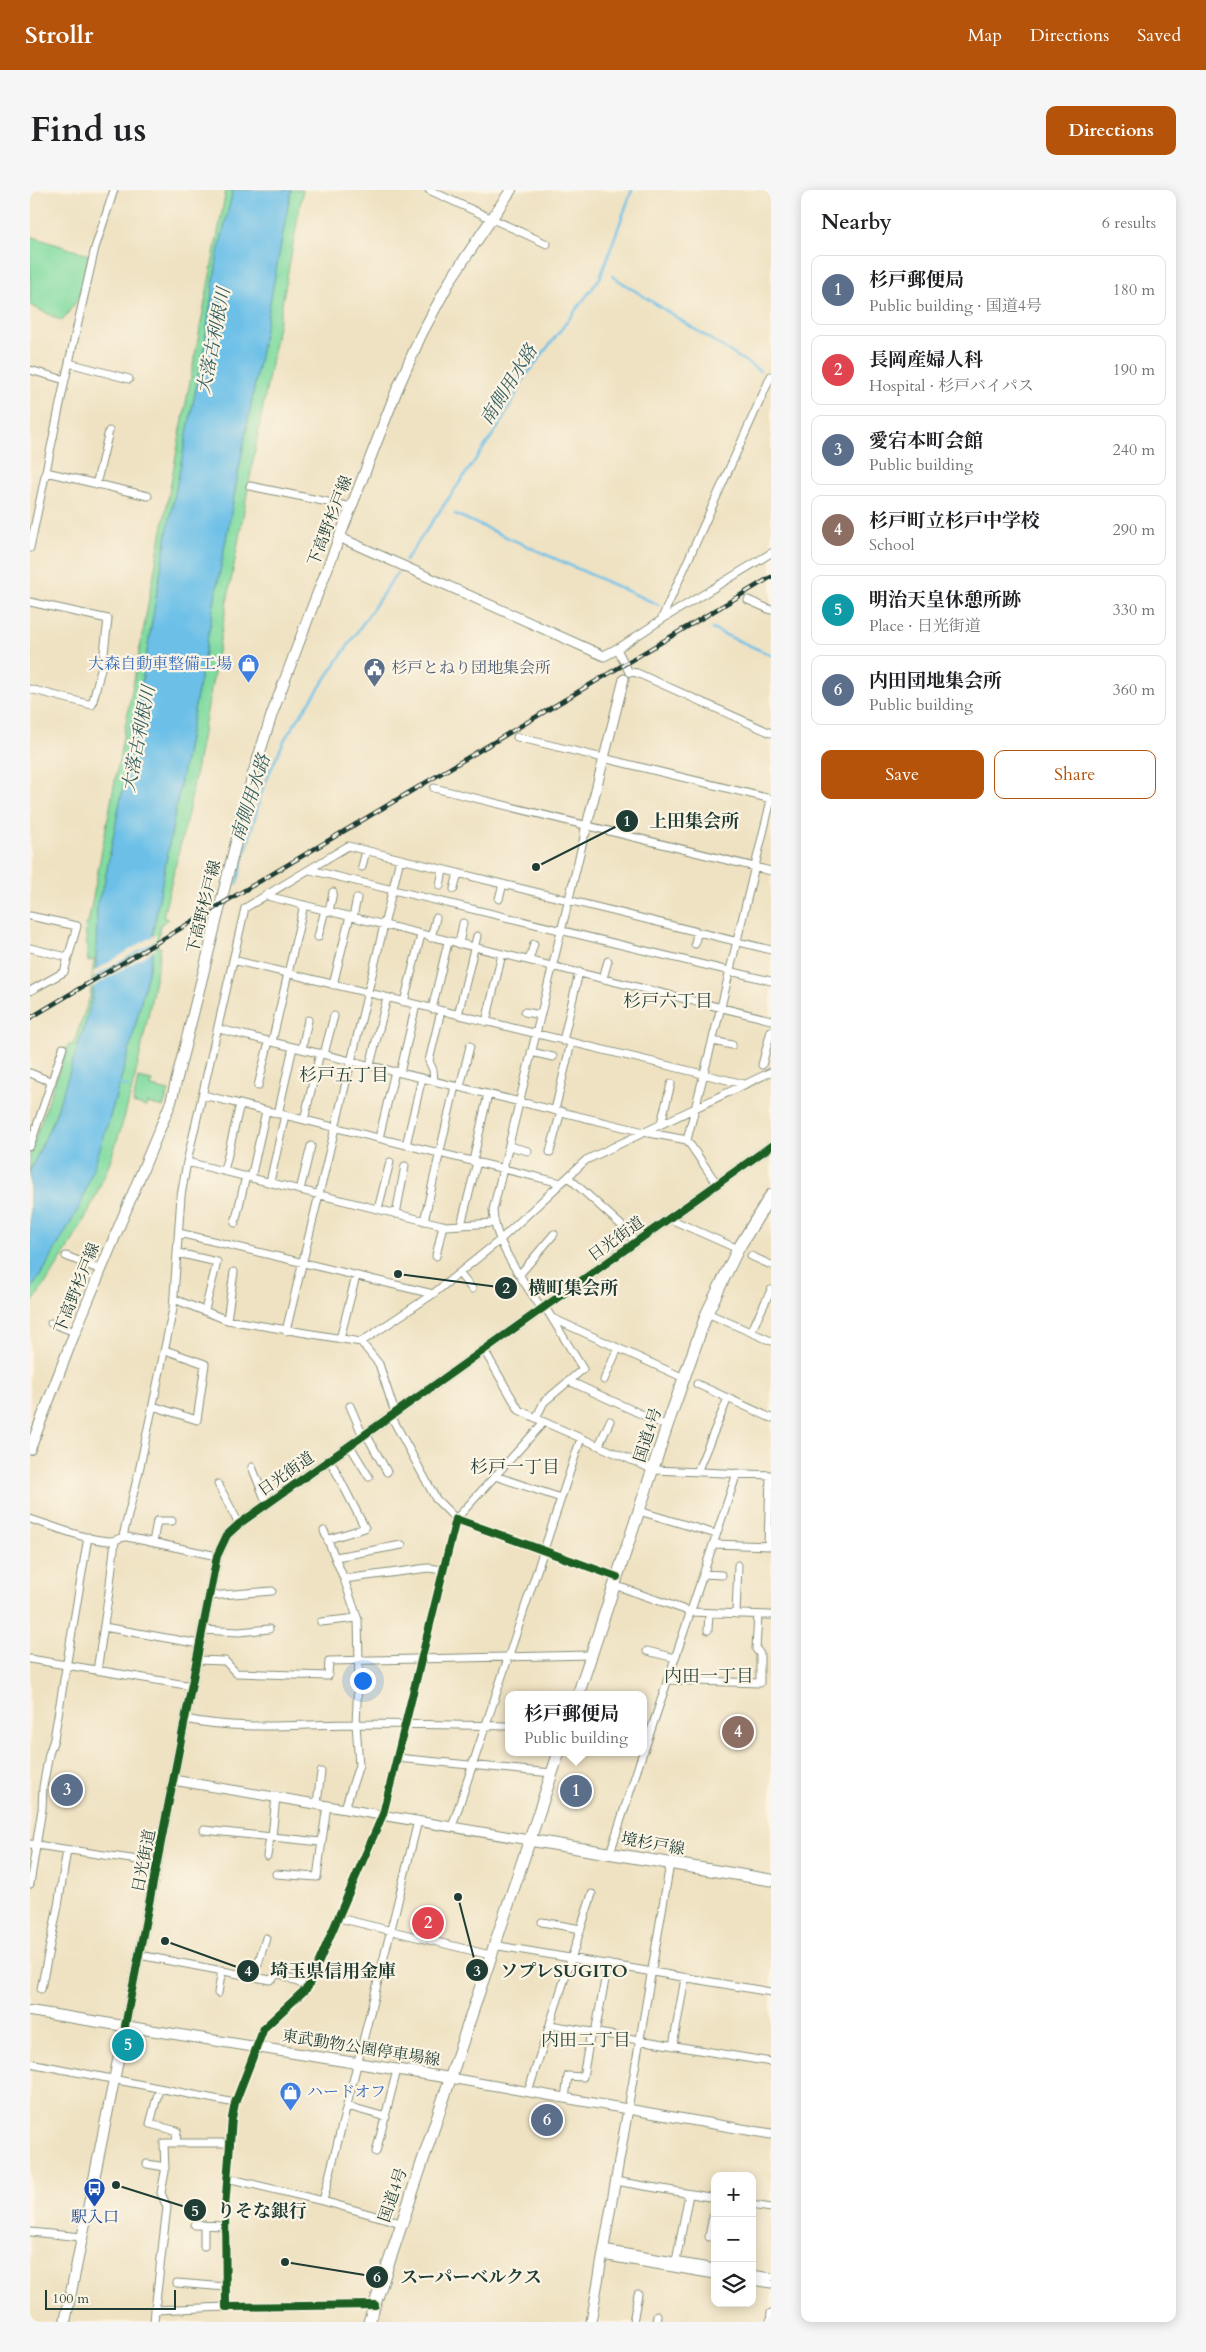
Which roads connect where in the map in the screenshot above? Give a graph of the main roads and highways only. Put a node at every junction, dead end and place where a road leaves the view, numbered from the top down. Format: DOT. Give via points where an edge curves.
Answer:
graph roads {
  1 [pos="511,190"];
  2 [pos="771,1194"];
  3 [pos="30,1449"];
  4 [pos="579,1691"];
  5 [pos="558,1756"];
  6 [pos="529,1840"];
  7 [pos="771,1880"];
  8 [pos="30,2011"];
  9 [pos="124,2026"];
  10 [pos="450,2078"];
  11 [pos="66,2322"];
  12 [pos="369,2322"];
  1 -- 3 [label="main road, 下高野杉戸線" via="451,279 421,335 310,613 263,740 171,1102"];
  2 -- 4 [label="main road, 国道4号" via="738,1249 707,1313"];
  5 -- 6 [label="main road"];
  6 -- 7 [label="main road, 境杉戸線"];
  6 -- 10 [label="main road, 国道4号"];
  8 -- 9 [label="main road, 東武動物公園停車場線"];
  9 -- 10 [label="main road, 東武動物公園停車場線"];
  9 -- 11 [label="main road, 日光街道"];
  10 -- 12 [label="main road, 国道4号"];
}
